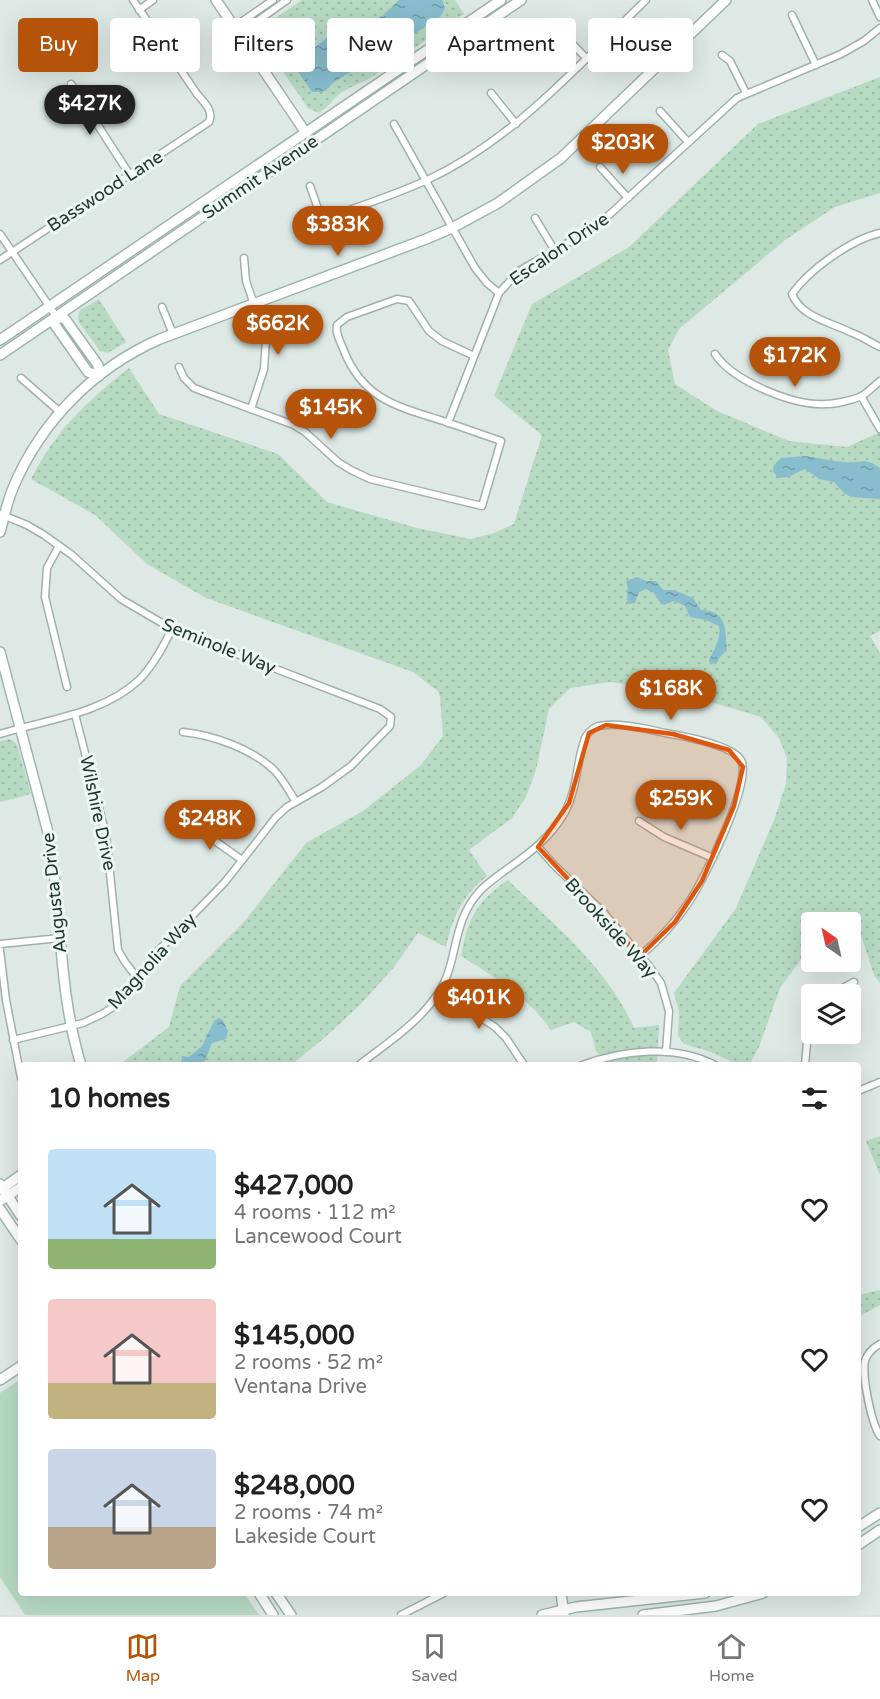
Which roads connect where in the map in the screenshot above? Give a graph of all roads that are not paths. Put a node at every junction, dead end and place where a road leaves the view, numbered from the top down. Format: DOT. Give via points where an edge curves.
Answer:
graph roads {
  1 [pos="133,0"];
  2 [pos="153,0"];
  3 [pos="216,0"];
  4 [pos="273,0"];
  5 [pos="287,0"];
  6 [pos="501,0"];
  7 [pos="520,0"];
  8 [pos="646,0"];
  9 [pos="726,0"];
  10 [pos="872,0"];
  11 [pos="139,9"];
  12 [pos="792,15"];
  13 [pos="880,16"];
  14 [pos="228,18"];
  15 [pos="252,18"];
  16 [pos="258,18"];
  17 [pos="626,18"];
  18 [pos="880,28"];
  19 [pos="693,32"];
  20 [pos="576,47"];
  21 [pos="722,55"];
  22 [pos="587,59"];
  23 [pos="816,65"];
  24 [pos="265,72"];
  25 [pos="651,72"];
  26 [pos="71,84"];
  27 [pos="490,93"];
  28 [pos="746,93"];
  29 [pos="660,111"];
  30 [pos="394,124"];
  31 [pos="516,124"];
  32 [pos="306,133"];
  33 [pos="312,142"];
  34 [pos="688,142"];
  35 [pos="600,167"];
  36 [pos="130,175"];
  37 [pos="426,181"];
  38 [pos="310,186"];
  39 [pos="628,198"];
  40 [pos="535,218"];
  41 [pos="452,228"];
  42 [pos="880,233"];
  43 [pos="0,234"];
  44 [pos="555,250"];
  45 [pos="12,251"];
  46 [pos="244,258"];
  47 [pos="0,260"];
  48 [pos="499,293"];
  49 [pos="254,303"];
  50 [pos="50,306"];
  51 [pos="162,307"];
  52 [pos="56,316"];
  53 [pos="173,334"];
  54 [pos="0,340"];
  55 [pos="880,347"];
  56 [pos="715,354"];
  57 [pos="0,355"];
  58 [pos="474,356"];
  59 [pos="179,368"];
  60 [pos="99,376"];
  61 [pos="21,378"];
  62 [pos="880,381"];
  63 [pos="861,396"];
  64 [pos="251,409"];
  65 [pos="60,412"];
  66 [pos="448,423"];
  67 [pos="880,429"];
  68 [pos="2,515"];
  69 [pos="0,532"];
  70 [pos="59,546"];
  71 [pos="172,629"];
  72 [pos="0,652"];
  73 [pos="67,687"];
  74 [pos="75,714"];
  75 [pos="391,717"];
  76 [pos="20,728"];
  77 [pos="183,732"];
  78 [pos="0,734"];
  79 [pos="296,802"];
  80 [pos="639,821"];
  81 [pos="185,828"];
  82 [pos="538,847"];
  83 [pos="713,858"];
  84 [pos="242,860"];
  85 [pos="60,938"];
  86 [pos="0,944"];
  87 [pos="0,950"];
  88 [pos="640,956"];
  89 [pos="138,979"];
  90 [pos="854,982"];
  91 [pos="850,984"];
  92 [pos="440,991"];
  93 [pos="3,1000"];
  94 [pos="71,1027"];
  95 [pos="13,1040"];
  96 [pos="809,1044"];
  97 [pos="666,1052"];
  98 [pos="80,1062"];
  99 [pos="363,1062"];
  100 [pos="522,1062"];
  101 [pos="593,1062"];
  102 [pos="709,1062"];
  103 [pos="806,1062"];
  104 [pos="18,1064"];
  105 [pos="880,1082"];
  106 [pos="861,1090"];
  107 [pos="18,1178"];
  108 [pos="18,1188"];
  109 [pos="2,1192"];
  110 [pos="0,1209"];
  111 [pos="18,1212"];
  112 [pos="18,1236"];
  113 [pos="880,1344"];
  114 [pos="18,1368"];
  115 [pos="0,1380"];
  116 [pos="880,1436"];
  117 [pos="880,1513"];
  118 [pos="861,1525"];
  119 [pos="879,1528"];
  120 [pos="861,1543"];
  121 [pos="261,1596"];
  122 [pos="278,1596"];
  123 [pos="438,1596"];
  124 [pos="561,1596"];
  125 [pos="684,1596"];
  126 [pos="752,1596"];
  127 [pos="564,1613"];
  128 [pos="273,1615"];
  129 [pos="291,1615"];
  130 [pos="401,1615"];
  131 [pos="542,1615"];
  132 [pos="643,1615"];
  1 -- 11 [label="street"];
  2 -- 11 [label="street"];
  3 -- 14 [label="street"];
  4 -- 15 [label="street"];
  5 -- 16 [label="street"];
  6 -- 32 [label="street, Summit Avenue"];
  7 -- 33 [label="street, Summit Avenue"];
  8 -- 17 [label="street"];
  9 -- 19 [label="street"];
  10 -- 13 [label="street"];
  11 -- 36 [label="street, Basswood Lane" via="208,107 211,118"];
  12 -- 23 [label="street"];
  18 -- 23 [label="street, Escalon Drive" via="849,51"];
  20 -- 22 [label="street"];
  21 -- 28 [label="street" via="730,61"];
  22 -- 31 [label="street"];
  23 -- 28 [label="street, Escalon Drive"];
  24 -- 32 [label="street"];
  25 -- 41 [label="street" via="553,164 498,203"];
  26 -- 36 [label="street"];
  27 -- 31 [label="street"];
  28 -- 34 [label="street, Escalon Drive"];
  29 -- 34 [label="street"];
  30 -- 37 [label="street"];
  31 -- 37 [label="street"];
  32 -- 33 [label="street"];
  32 -- 50 [label="street, Summit Avenue"];
  33 -- 52 [label="street, Summit Avenue"];
  34 -- 39 [label="street, Escalon Drive"];
  35 -- 39 [label="street"];
  36 -- 45 [label="street, Basswood Lane"];
  37 -- 38 [label="street" via="322,219"];
  37 -- 41 [label="street"];
  39 -- 44 [label="street, Escalon Drive" via="598,224"];
  40 -- 44 [label="street"];
  41 -- 48 [label="street" via="475,268"];
  41 -- 49 [label="street"];
  42 -- 55 [label="street" via="852,243 800,282 792,294 796,304 813,316"];
  43 -- 45 [label="street"];
  44 -- 48 [label="street, Escalon Drive" via="519,271"];
  45 -- 47 [label="street, Basswood Lane"];
  45 -- 50 [label="street"];
  46 -- 49 [label="street" via="246,281"];
  48 -- 58 [label="street, Escalon Drive"];
  49 -- 53 [label="street"];
  49 -- 64 [label="street" via="266,339 266,354"];
  50 -- 52 [label="street"];
  50 -- 54 [label="street, Summit Avenue"];
  51 -- 53 [label="street"];
  52 -- 57 [label="street, Summit Avenue"];
  52 -- 60 [label="street" via="64,319 98,365"];
  53 -- 60 [label="street" via="139,349"];
  56 -- 63 [label="street" via="728,369 783,398 826,404"];
  58 -- 66 [label="street, Escalon Drive"];
  58 -- 66 [label="street" via="442,342 429,331 409,301 397,299 347,317 337,325 354,373 367,388 400,408"];
  59 -- 64 [label="street" via="194,388"];
  60 -- 65 [label="street"];
  61 -- 65 [label="street"];
  62 -- 63 [label="street"];
  63 -- 67 [label="street"];
  64 -- 66 [label="street" via="294,425 339,462 370,479 482,506 501,441"];
  65 -- 68 [label="street" via="23,466"];
  68 -- 69 [label="street"];
  68 -- 70 [label="street, Seminole Way" via="27,525"];
  70 -- 71 [label="street, Seminole Way" via="121,599"];
  70 -- 73 [label="street" via="47,568 45,597"];
  71 -- 74 [label="street" via="140,679 108,701"];
  71 -- 75 [label="street, Seminole Way" via="380,709"];
  72 -- 76 [label="street, Augusta Drive"];
  74 -- 76 [label="street"];
  74 -- 89 [label="street, Wilshire Drive" via="106,835 118,950"];
  75 -- 79 [label="street, Magnolia Way" via="390,726 361,757"];
  76 -- 78 [label="street"];
  76 -- 85 [label="street, Augusta Drive" via="49,836"];
  77 -- 79 [label="street" via="218,740 259,758 278,775"];
  79 -- 84 [label="street, Magnolia Way" via="276,817"];
  80 -- 83 [label="street" via="664,837"];
  81 -- 84 [label="street" via="208,836"];
  82 -- 83 [label="street" via="569,803 585,740 592,729 606,725 666,733 729,750 740,759 744,771 740,790"];
  82 -- 88 [label="street, Brookside Way"];
  82 -- 92 [label="street" via="491,881 471,902 463,915"];
  83 -- 88 [label="street" via="682,912"];
  84 -- 89 [label="street, Magnolia Way"];
  85 -- 86 [label="street"];
  85 -- 94 [label="street, Augusta Drive"];
  87 -- 93 [label="street"];
  88 -- 97 [label="street, Brookside Way" via="661,983 668,1002"];
  89 -- 94 [label="street, Magnolia Way" via="110,1009"];
  90 -- 91 [label="street"];
  92 -- 99 [label="street" via="410,1024"];
  92 -- 100 [label="street" via="495,1027"];
  93 -- 95 [label="street"];
  94 -- 95 [label="street, Magnolia Way"];
  94 -- 98 [label="street, Augusta Drive"];
  95 -- 104 [label="street"];
  96 -- 103 [label="street"];
  97 -- 101 [label="street" via="623,1054"];
  97 -- 102 [label="street" via="694,1055"];
  105 -- 106 [label="street"];
  107 -- 109 [label="street"];
  108 -- 109 [label="street"];
  109 -- 111 [label="street"];
  110 -- 112 [label="street"];
  113 -- 116 [label="street" via="868,1353 865,1364 873,1418"];
  114 -- 115 [label="street"];
  117 -- 118 [label="street"];
  119 -- 120 [label="street"];
  121 -- 128 [label="street"];
  122 -- 129 [label="street"];
  123 -- 130 [label="street"];
  124 -- 127 [label="street"];
  125 -- 127 [label="street"];
  126 -- 132 [label="street" via="716,1606"];
  127 -- 131 [label="street"];
}
